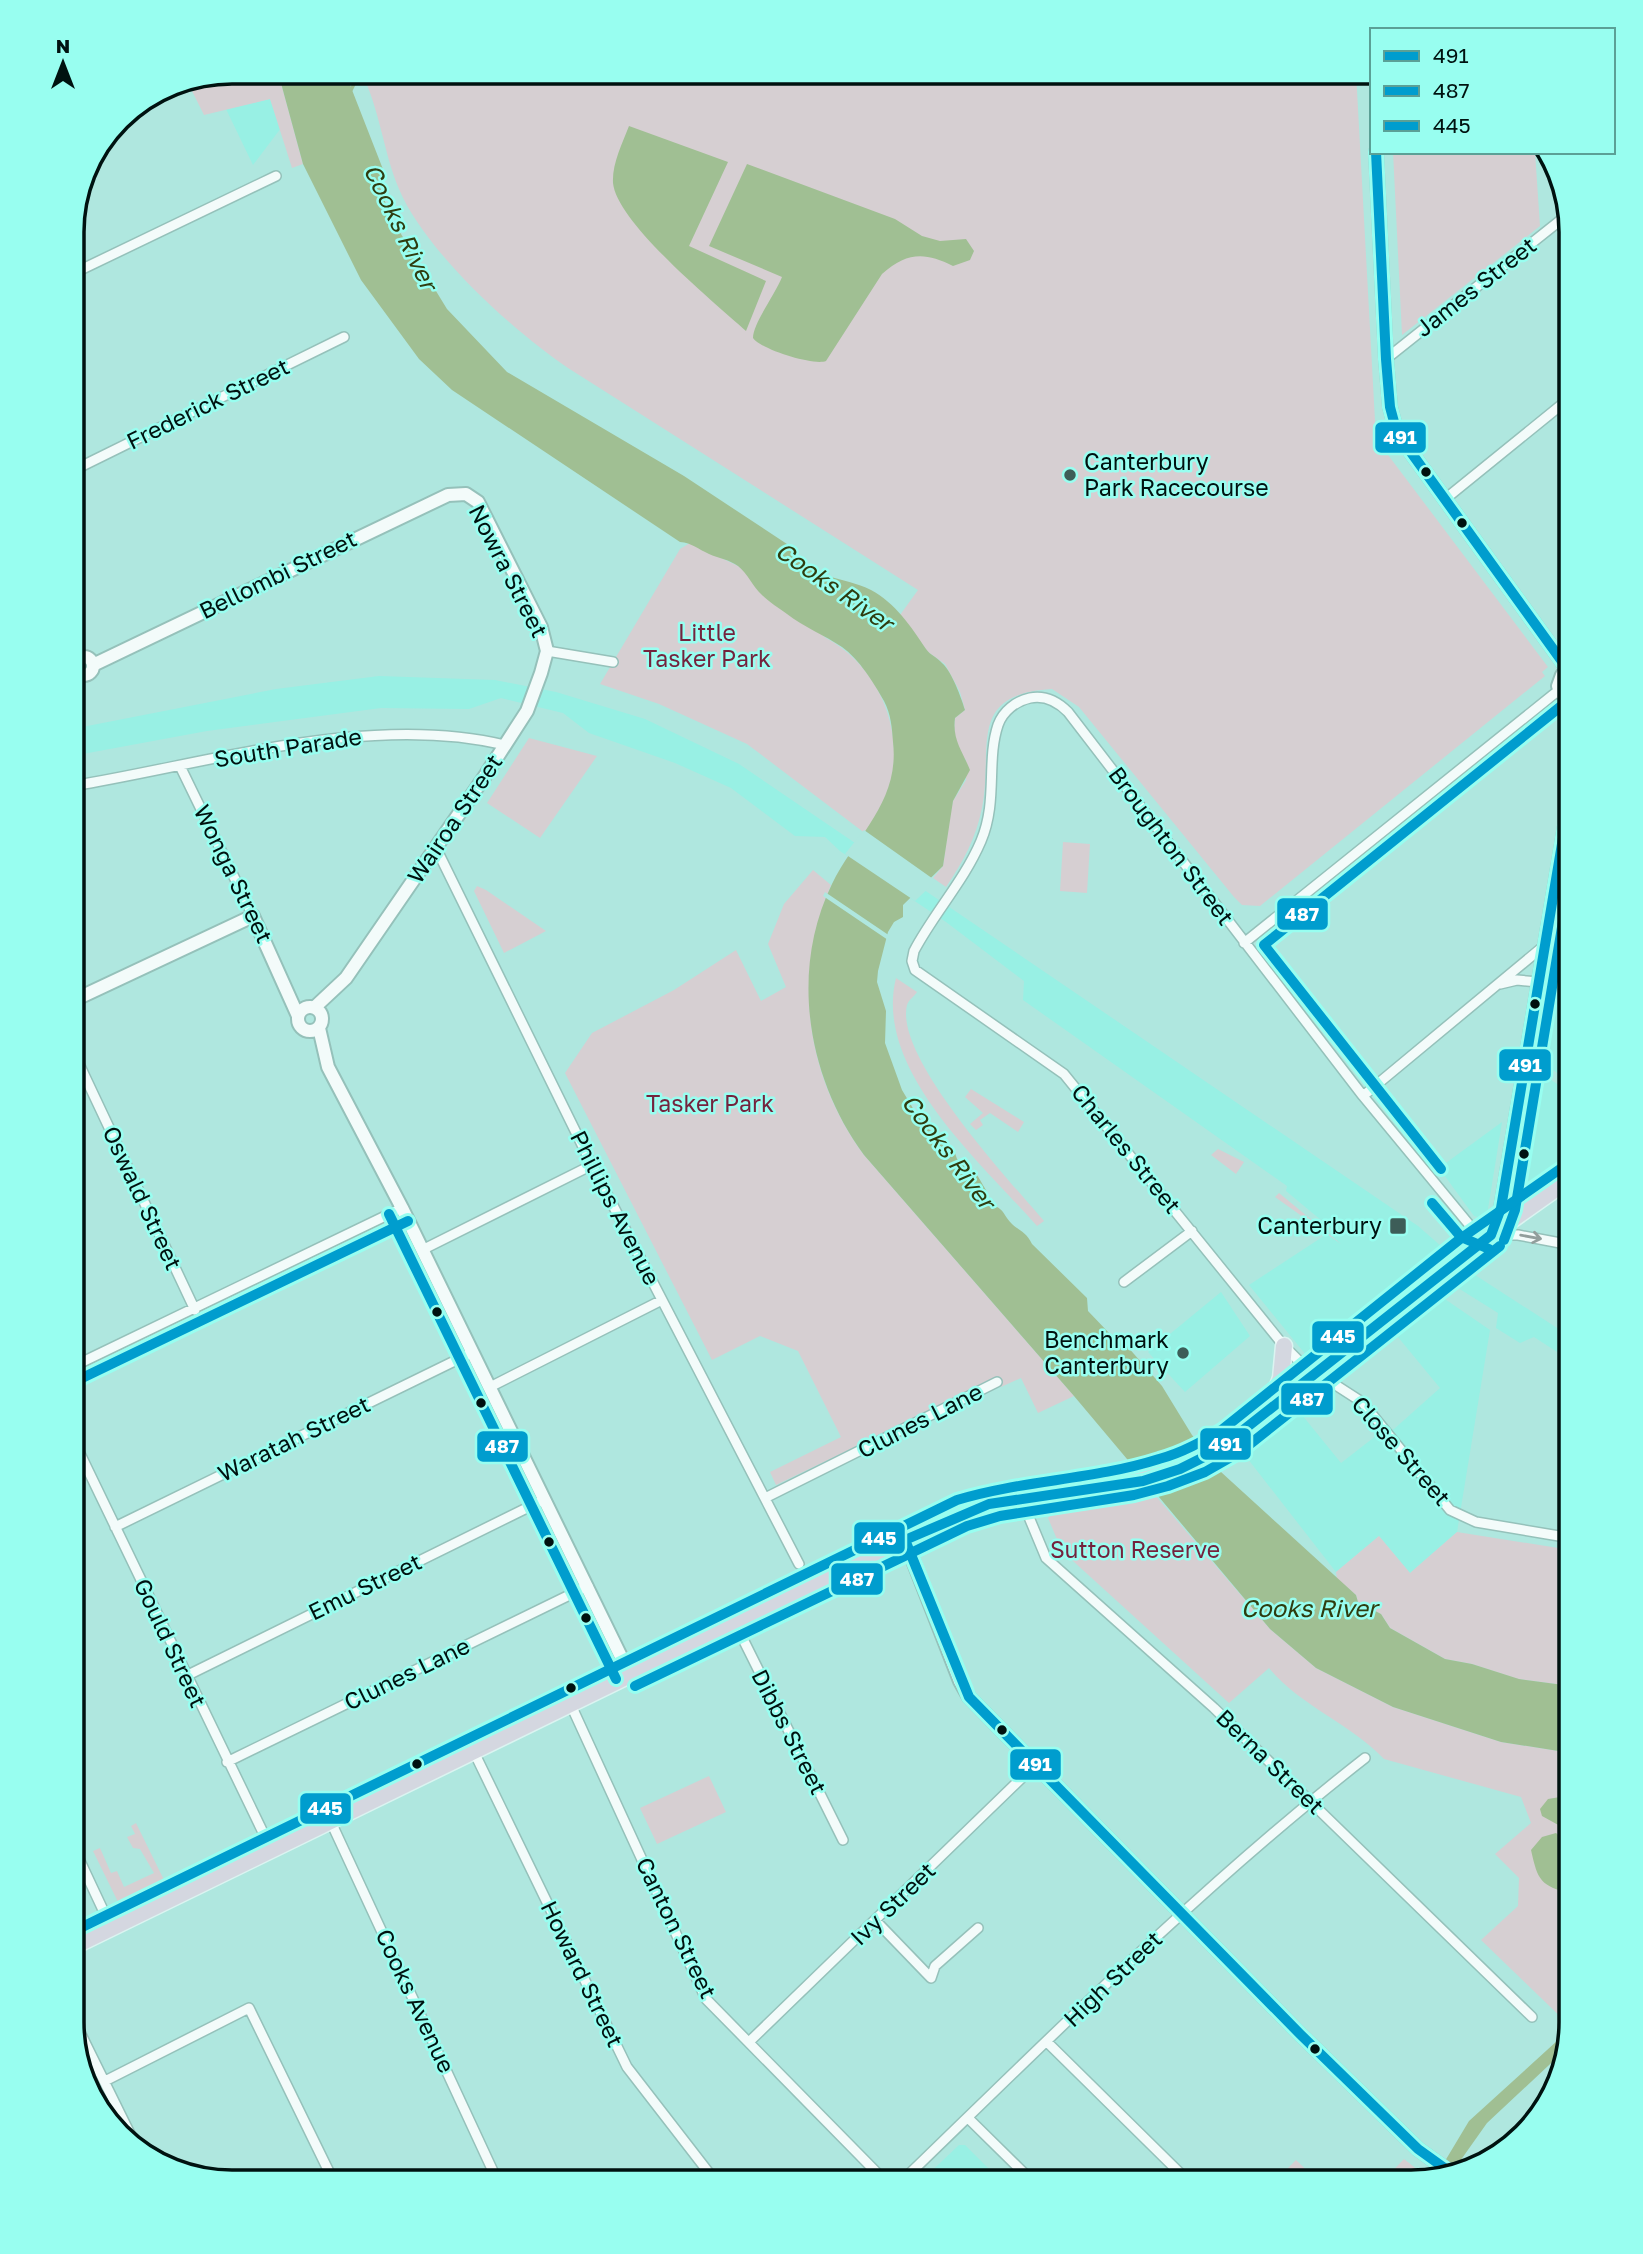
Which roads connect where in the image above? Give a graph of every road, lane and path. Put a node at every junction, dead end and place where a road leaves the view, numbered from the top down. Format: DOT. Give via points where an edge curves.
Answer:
graph roads {
  1 [pos="1376,154"];
  2 [pos="276,176"];
  3 [pos="1558,222"];
  4 [pos="84,268"];
  5 [pos="344,337"];
  6 [pos="1386,359"];
  7 [pos="1559,407"];
  8 [pos="84,465"];
  9 [pos="466,494"];
  10 [pos="1444,499"];
  11 [pos="547,651"];
  12 [pos="1559,656"];
  13 [pos="84,657"];
  14 [pos="87,661"];
  15 [pos="84,662"];
  16 [pos="613,662"];
  17 [pos="1559,690"];
  18 [pos="505,745"];
  19 [pos="180,766"];
  20 [pos="84,784"];
  21 [pos="436,848"];
  22 [pos="1559,861"];
  23 [pos="253,916"];
  24 [pos="1244,943"];
  25 [pos="1545,944"];
  26 [pos="912,956"];
  27 [pos="346,978"];
  28 [pos="1538,982"];
  29 [pos="1498,985"];
  30 [pos="84,994"];
  31 [pos="306,1015"];
  32 [pos="321,1024"];
  33 [pos="328,1067"];
  34 [pos="84,1074"];
  35 [pos="1363,1096"];
  36 [pos="592,1165"];
  37 [pos="1559,1187"];
  38 [pos="402,1209"];
  39 [pos="1192,1231"];
  40 [pos="1491,1235"];
  41 [pos="1559,1243"];
  42 [pos="422,1250"];
  43 [pos="1124,1282"];
  44 [pos="662,1300"];
  45 [pos="195,1310"];
  46 [pos="1284,1346"];
  47 [pos="472,1352"];
  48 [pos="84,1361"];
  49 [pos="1316,1372"];
  50 [pos="997,1382"];
  51 [pos="490,1387"];
  52 [pos="1268,1411"];
  53 [pos="84,1462"];
  54 [pos="767,1497"];
  55 [pos="545,1499"];
  56 [pos="1021,1499"];
  57 [pos="115,1527"];
  58 [pos="1559,1536"];
  59 [pos="905,1541"];
  60 [pos="799,1564"];
  61 [pos="588,1586"];
  62 [pos="735,1623"];
  63 [pos="629,1673"];
  64 [pos="186,1676"];
  65 [pos="570,1703"];
  66 [pos="472,1750"];
  67 [pos="1365,1758"];
  68 [pos="227,1762"];
  69 [pos="1035,1765"];
  70 [pos="1310,1800"];
  71 [pos="330,1820"];
  72 [pos="844,1840"];
  73 [pos="271,1849"];
  74 [pos="84,1870"];
  75 [pos="1180,1914"];
  76 [pos="876,1921"];
  77 [pos="111,1927"];
  78 [pos="978,1928"];
  79 [pos="84,1941"];
  80 [pos="1532,2017"];
  81 [pos="750,2041"];
  82 [pos="1047,2042"];
  83 [pos="85,2043"];
  84 [pos="104,2081"];
  85 [pos="968,2118"];
  86 [pos="125,2124"];
  87 [pos="1442,2167"];
  88 [pos="328,2170"];
  89 [pos="492,2170"];
  90 [pos="707,2170"];
  91 [pos="874,2170"];
  92 [pos="914,2170"];
  93 [pos="1021,2170"];
  94 [pos="1177,2170"];
  1 -- 6 [label="street"];
  2 -- 4 [label="street"];
  3 -- 6 [label="street, James Street"];
  5 -- 8 [label="street, Frederick Street"];
  6 -- 10 [label="street" via="1397,433"];
  7 -- 10 [label="street"];
  9 -- 11 [label="street, Nowra Street" via="484,512 541,627"];
  9 -- 14 [label="street, Bellombi Street" via="448,495 418,508"];
  10 -- 12 [label="street"];
  11 -- 16 [label="street"];
  11 -- 18 [label="street, Wairoa Street" via="527,711"];
  13 -- 14 [label="street"];
  14 -- 15 [label="street"];
  17 -- 24 [label="street"];
  18 -- 19 [label="street, South Parade" via="382,734"];
  18 -- 21 [label="street, Wairoa Street"];
  19 -- 20 [label="street, South Parade"];
  19 -- 23 [label="street, Wonga Street"];
  21 -- 27 [label="street, Wairoa Street"];
  21 -- 36 [label="street, Phillips Avenue"];
  22 -- 25 [label="street"];
  23 -- 30 [label="street"];
  23 -- 31 [label="street, Wonga Street"];
  24 -- 26 [label="street, Broughton Street" via="1068,712 1055,701 1040,697 1013,705 999,722 987,828 958,885"];
  24 -- 35 [label="street, Broughton Street"];
  25 -- 28 [label="street"];
  25 -- 29 [label="street"];
  26 -- 39 [label="street, Charles Street" via="919,974 1064,1074"];
  27 -- 31 [label="street, Wairoa Street"];
  27 -- 32 [label="street, Wairoa Street"];
  28 -- 29 [label="street" via="1517,980"];
  28 -- 40 [label="street" via="1501,1208"];
  29 -- 35 [label="street"];
  31 -- 32 [label="street, Wonga Street" via="321,1013"];
  31 -- 32 [label="street" via="311,1031"];
  31 -- 33 [label="street, Wonga Street"];
  32 -- 33 [label="street, Wonga Street"];
  33 -- 38 [label="street, Wonga Street"];
  34 -- 45 [label="street, Oswald Street"];
  35 -- 40 [label="street, Broughton Street" via="1469,1225"];
  36 -- 42 [label="street"];
  36 -- 44 [label="street, Phillips Avenue"];
  37 -- 40 [label="highway"];
  38 -- 42 [label="street, Wonga Street"];
  38 -- 45 [label="street"];
  39 -- 43 [label="street"];
  39 -- 46 [label="street, Charles Street"];
  40 -- 41 [label="street, one-way"];
  40 -- 49 [label="highway"];
  42 -- 47 [label="street, Wonga Street"];
  44 -- 51 [label="street"];
  44 -- 54 [label="street, Phillips Avenue"];
  45 -- 48 [label="street"];
  46 -- 49 [label="street, Charles Street"];
  46 -- 52 [label="highway" via="1280,1378"];
  47 -- 51 [label="street, Wonga Street"];
  47 -- 57 [label="street, Waratah Street"];
  49 -- 52 [label="highway"];
  49 -- 58 [label="street, Close Street" via="1362,1402 1462,1518"];
  50 -- 54 [label="street, Clunes Lane"];
  51 -- 55 [label="street, Wonga Street"];
  52 -- 56 [label="highway" via="1231,1441 1180,1469 1143,1481"];
  53 -- 57 [label="street, Gould Street"];
  54 -- 60 [label="street, Phillips Avenue"];
  55 -- 61 [label="street, Wonga Street"];
  55 -- 64 [label="street, Emu Street"];
  56 -- 59 [label="highway" via="969,1510"];
  56 -- 70 [label="street, Berna Street" via="1046,1558"];
  57 -- 64 [label="street, Gould Street"];
  59 -- 62 [label="highway"];
  59 -- 69 [label="street" via="969,1697"];
  61 -- 63 [label="street, Wonga Street"];
  61 -- 68 [label="street, Clunes Lane"];
  62 -- 63 [label="highway"];
  62 -- 72 [label="street, Dibbs Street"];
  63 -- 65 [label="highway"];
  64 -- 68 [label="street, Gould Street"];
  65 -- 66 [label="highway"];
  65 -- 81 [label="street, Canton Street" via="706,1999"];
  66 -- 71 [label="highway"];
  66 -- 90 [label="street, Howard Street" via="627,2067"];
  67 -- 70 [label="street, High Street"];
  68 -- 73 [label="street, Gould Street"];
  69 -- 75 [label="street"];
  69 -- 76 [label="street, Ivy Street"];
  70 -- 75 [label="street, High Street"];
  70 -- 80 [label="street, Berna Street"];
  71 -- 73 [label="highway"];
  71 -- 89 [label="street, Cooks Avenue"];
  73 -- 77 [label="highway"];
  74 -- 77 [label="street"];
  75 -- 82 [label="street, High Street"];
  75 -- 87 [label="street"];
  76 -- 78 [label="street" via="931,1978 935,1966"];
  76 -- 81 [label="street, Ivy Street"];
  77 -- 79 [label="highway"];
  81 -- 91 [label="street, Canton Street"];
  82 -- 85 [label="street, High Street"];
  82 -- 94 [label="street"];
  83 -- 84 [label="street"];
  84 -- 86 [label="street"];
  84 -- 88 [label="street" via="248,2008"];
  85 -- 92 [label="street, High Street"];
  85 -- 93 [label="street"];
}
